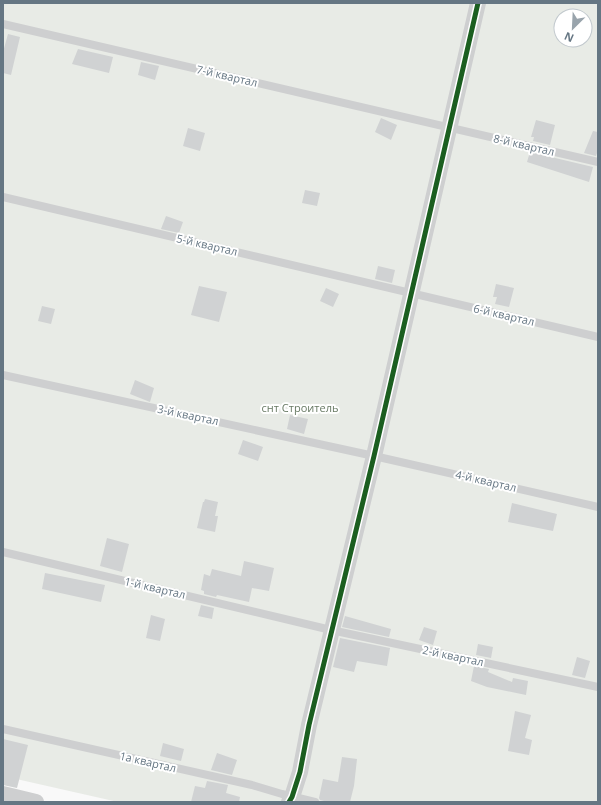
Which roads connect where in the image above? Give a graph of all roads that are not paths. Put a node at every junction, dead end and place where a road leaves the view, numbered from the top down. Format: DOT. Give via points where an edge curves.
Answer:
graph roads {
  1 [pos="478,3"];
  2 [pos="3,24"];
  3 [pos="450,128"];
  4 [pos="598,162"];
  5 [pos="3,197"];
  6 [pos="410,292"];
  7 [pos="598,337"];
  8 [pos="3,376"];
  9 [pos="374,456"];
  10 [pos="598,507"];
  11 [pos="3,552"];
  12 [pos="308,624"];
  13 [pos="331,630"];
  14 [pos="598,687"];
  15 [pos="3,729"];
  16 [pos="3,794"];
  17 [pos="291,799"];
  18 [pos="36,802"];
  19 [pos="315,802"];
  1 -- 3 [label="street"];
  2 -- 3 [label="lane, 7-й квартал"];
  3 -- 4 [label="lane, 8-й квартал"];
  3 -- 6 [label="street"];
  5 -- 6 [label="lane, 5-й квартал"];
  6 -- 7 [label="lane, 6-й квартал"];
  6 -- 9 [label="street"];
  8 -- 9 [label="lane, 3-й квартал"];
  9 -- 10 [label="lane, 4-й квартал"];
  9 -- 13 [label="street"];
  11 -- 12 [label="lane, 1-й квартал"];
  12 -- 13 [label="lane, 2-й квартал"];
  13 -- 14 [label="lane, 2-й квартал"];
  13 -- 17 [label="street" via="300,772"];
  15 -- 17 [label="lane, 1а квартал" via="252,785"];
  16 -- 18 [label="street"];
  17 -- 19 [label="lane, 1а квартал"];
}
